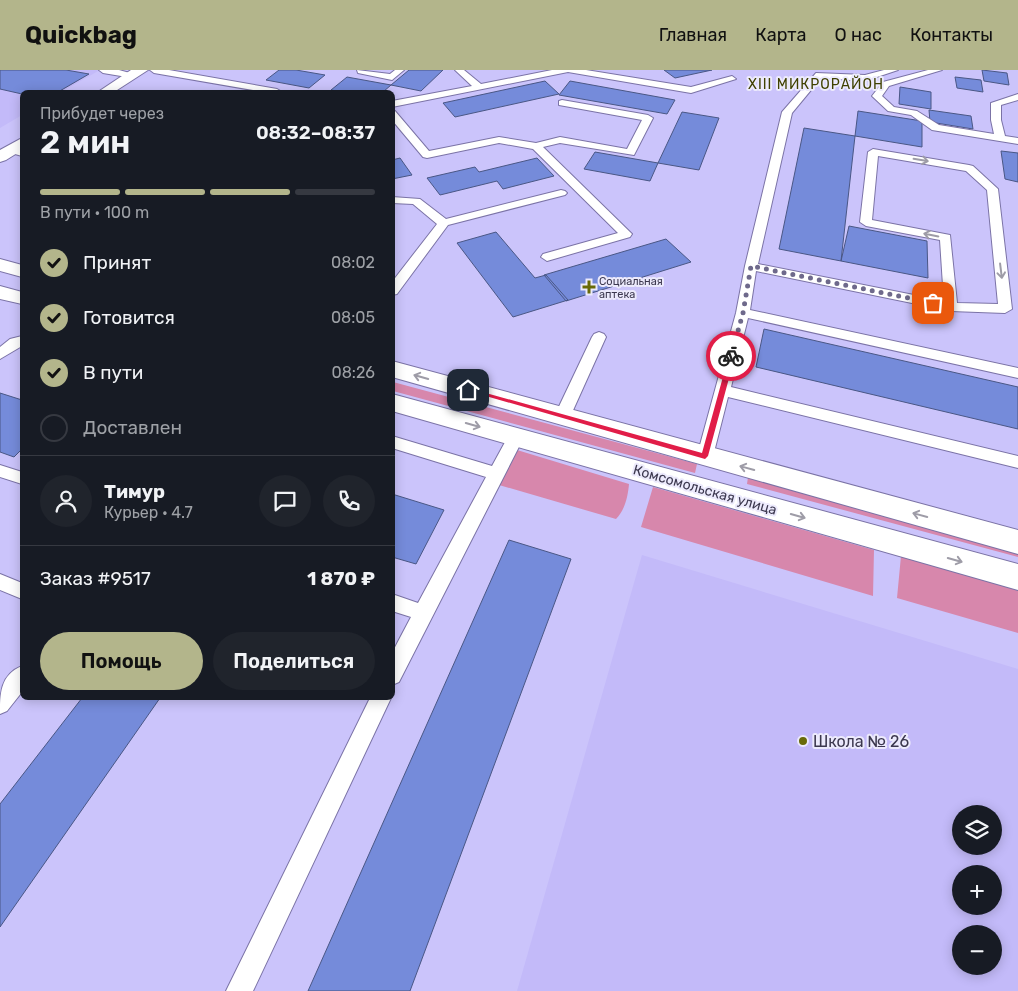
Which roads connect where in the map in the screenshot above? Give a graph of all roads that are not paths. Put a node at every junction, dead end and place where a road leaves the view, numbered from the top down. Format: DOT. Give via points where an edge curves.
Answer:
graph roads {
  1 [pos="103,70"];
  2 [pos="154,70"];
  3 [pos="226,70"];
  4 [pos="363,70"];
  5 [pos="400,70"];
  6 [pos="459,70"];
  7 [pos="566,70"];
  8 [pos="570,70"];
  9 [pos="634,70"];
  10 [pos="894,70"];
  11 [pos="938,70"];
  12 [pos="584,71"];
  13 [pos="137,73"];
  14 [pos="732,79"];
  15 [pos="210,80"];
  16 [pos="638,81"];
  17 [pos="479,87"];
  18 [pos="108,90"];
  19 [pos="267,90"];
  20 [pos="1018,97"];
  21 [pos="562,102"];
  22 [pos="395,103"];
  23 [pos="395,117"];
  24 [pos="1000,138"];
  25 [pos="1018,141"];
  26 [pos="536,146"];
  27 [pos="561,193"];
  28 [pos="395,200"];
  29 [pos="444,223"];
  30 [pos="547,257"];
  31 [pos="0,265"];
  32 [pos="751,266"];
  33 [pos="20,270"];
  34 [pos="395,287"];
  35 [pos="0,292"];
  36 [pos="20,297"];
  37 [pos="951,306"];
  38 [pos="743,313"];
  39 [pos="599,337"];
  40 [pos="20,341"];
  41 [pos="0,354"];
  42 [pos="395,370"];
  43 [pos="1018,373"];
  44 [pos="722,390"];
  45 [pos="395,403"];
  46 [pos="562,416"];
  47 [pos="516,437"];
  48 [pos="395,443"];
  49 [pos="705,456"];
  50 [pos="1018,462"];
  51 [pos="0,470"];
  52 [pos="497,474"];
  53 [pos="20,477"];
  54 [pos="1018,542"];
  55 [pos="1018,577"];
  56 [pos="0,582"];
  57 [pos="20,590"];
  58 [pos="395,603"];
  59 [pos="423,613"];
  60 [pos="395,669"];
  61 [pos="20,679"];
  62 [pos="380,700"];
  63 [pos="0,704"];
  64 [pos="239,991"];
  1 -- 13 [label="lane"];
  2 -- 15 [label="lane"];
  3 -- 15 [label="lane"];
  4 -- 5 [label="lane" via="361,72 392,77"];
  6 -- 17 [label="lane"];
  7 -- 17 [label="lane"];
  8 -- 12 [label="lane"];
  9 -- 16 [label="lane"];
  10 -- 32 [label="lane" via="864,78 815,73 787,112"];
  11 -- 24 [label="lane" via="886,84 877,96 892,108 914,112 936,128"];
  12 -- 16 [label="lane"];
  13 -- 18 [label="main road"];
  14 -- 16 [label="lane" via="691,90"];
  15 -- 19 [label="lane"];
  17 -- 22 [label="lane"];
  20 -- 24 [label="lane" via="996,103"];
  21 -- 26 [label="lane" via="648,118 630,152 560,140"];
  23 -- 26 [label="lane" via="427,155 499,140"];
  24 -- 25 [label="lane"];
  26 -- 30 [label="lane" via="626,234"];
  27 -- 29 [label="lane"];
  28 -- 29 [label="lane" via="416,201"];
  29 -- 34 [label="lane"];
  31 -- 33 [label="main road"];
  32 -- 37 [label="lane"];
  32 -- 38 [label="lane"];
  35 -- 36 [label="main road"];
  37 -- 37 [label="lane, one-way" via="946,238 866,222 873,152 969,168 992,189 1006,309"];
  38 -- 43 [label="lane"];
  38 -- 44 [label="lane"];
  39 -- 46 [label="lane"];
  40 -- 41 [label="lane"];
  46 -- 42 [label="main road, one-way"];
  44 -- 49 [label="lane"];
  44 -- 50 [label="lane"];
  45 -- 47 [label="main road, Комсомольская улица, one-way"];
  46 -- 49 [label="main road"];
  47 -- 52 [label="lane"];
  47 -- 55 [label="main road, Комсомольская улица, one-way"];
  48 -- 52 [label="lane"];
  54 -- 49 [label="main road, one-way"];
  51 -- 53 [label="lane"];
  52 -- 59 [label="lane"];
  56 -- 57 [label="lane"];
  58 -- 59 [label="lane"];
  59 -- 60 [label="lane"];
  61 -- 63 [label="lane"];
  62 -- 64 [label="lane"];
}
